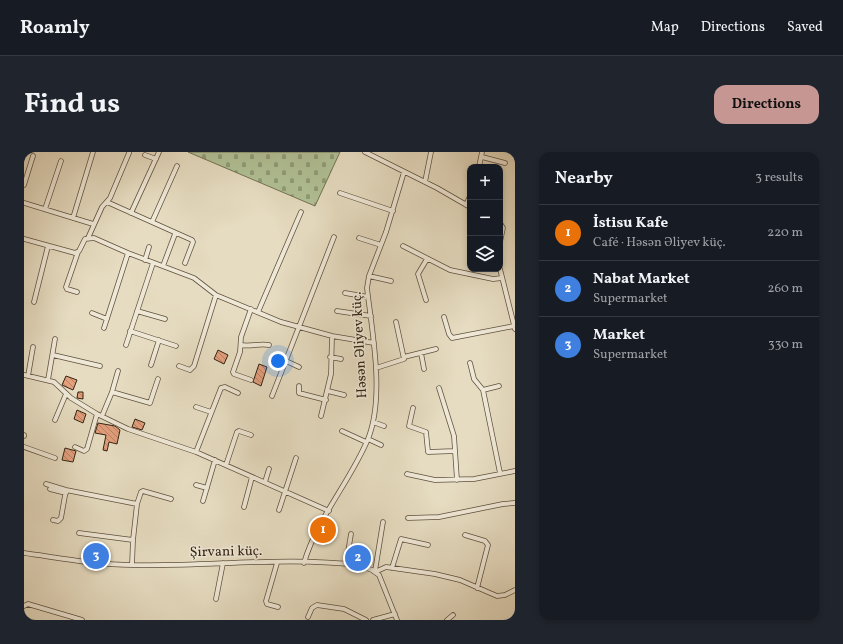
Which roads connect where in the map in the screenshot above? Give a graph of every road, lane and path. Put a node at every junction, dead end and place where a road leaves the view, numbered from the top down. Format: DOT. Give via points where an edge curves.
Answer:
graph roads {
  1 [pos="93,152"];
  2 [pos="159,152"];
  3 [pos="365,152"];
  4 [pos="431,152"];
  5 [pos="129,153"];
  6 [pos="372,154"];
  7 [pos="482,154"];
  8 [pos="146,155"];
  9 [pos="33,156"];
  10 [pos="156,159"];
  11 [pos="61,161"];
  12 [pos="505,163"];
  13 [pos="480,164"];
  14 [pos="177,166"];
  15 [pos="404,172"];
  16 [pos="425,182"];
  17 [pos="24,185"];
  18 [pos="340,193"];
  19 [pos="107,202"];
  20 [pos="24,203"];
  21 [pos="467,205"];
  22 [pos="45,209"];
  23 [pos="392,211"];
  24 [pos="301,212"];
  25 [pos="131,213"];
  26 [pos="73,218"];
  27 [pos="152,222"];
  28 [pos="93,224"];
  29 [pos="175,234"];
  30 [pos="334,237"];
  31 [pos="88,238"];
  32 [pos="359,238"];
  33 [pos="24,240"];
  34 [pos="381,245"];
  35 [pos="48,246"];
  36 [pos="403,246"];
  37 [pos="149,247"];
  38 [pos="78,252"];
  39 [pos="128,253"];
  40 [pos="427,259"];
  41 [pos="144,260"];
  42 [pos="153,263"];
  43 [pos="185,263"];
  44 [pos="163,266"];
  45 [pos="501,272"];
  46 [pos="369,276"];
  47 [pos="502,278"];
  48 [pos="391,281"];
  49 [pos="76,292"];
  50 [pos="345,293"];
  51 [pos="216,295"];
  52 [pos="368,297"];
  53 [pos="426,300"];
  54 [pos="34,302"];
  55 [pos="251,309"];
  56 [pos="137,311"];
  57 [pos="337,311"];
  58 [pos="258,312"];
  59 [pos="92,313"];
  60 [pos="371,316"];
  61 [pos="444,316"];
  62 [pos="107,319"];
  63 [pos="165,319"];
  64 [pos="396,322"];
  65 [pos="299,327"];
  66 [pos="104,328"];
  67 [pos="514,328"];
  68 [pos="130,331"];
  69 [pos="332,336"];
  70 [pos="55,339"];
  71 [pos="158,340"];
  72 [pos="374,343"];
  73 [pos="126,345"];
  74 [pos="241,345"];
  75 [pos="269,345"];
  76 [pos="176,346"];
  77 [pos="33,347"];
  78 [pos="436,349"];
  79 [pos="421,353"];
  80 [pos="53,355"];
  81 [pos="330,357"];
  82 [pos="404,357"];
  83 [pos="341,359"];
  84 [pos="286,361"];
  85 [pos="470,363"];
  86 [pos="151,365"];
  87 [pos="100,366"];
  88 [pos="179,366"];
  89 [pos="299,366"];
  90 [pos="376,368"];
  91 [pos="424,369"];
  92 [pos="118,371"];
  93 [pos="26,376"];
  94 [pos="158,379"];
  95 [pos="48,380"];
  96 [pos="251,380"];
  97 [pos="299,386"];
  98 [pos="499,386"];
  99 [pos="439,388"];
  100 [pos="483,390"];
  101 [pos="328,391"];
  102 [pos="112,392"];
  103 [pos="238,393"];
  104 [pos="66,394"];
  105 [pos="344,394"];
  106 [pos="272,396"];
  107 [pos="326,400"];
  108 [pos="196,407"];
  109 [pos="413,408"];
  110 [pos="212,412"];
  111 [pos="96,414"];
  112 [pos="102,416"];
  113 [pos="321,416"];
  114 [pos="55,420"];
  115 [pos="373,422"];
  116 [pos="384,426"];
  117 [pos="342,431"];
  118 [pos="251,435"];
  119 [pos="367,441"];
  120 [pos="381,444"];
  121 [pos="24,447"];
  122 [pos="75,447"];
  123 [pos="455,451"];
  124 [pos="196,452"];
  125 [pos="55,458"];
  126 [pos="296,458"];
  127 [pos="215,460"];
  128 [pos="226,465"];
  129 [pos="269,469"];
  130 [pos="515,471"];
  131 [pos="500,473"];
  132 [pos="407,474"];
  133 [pos="252,477"];
  134 [pos="457,480"];
  135 [pos="265,482"];
  136 [pos="46,484"];
  137 [pos="196,485"];
  138 [pos="207,488"];
  139 [pos="50,489"];
  140 [pos="284,490"];
  141 [pos="66,492"];
  142 [pos="171,499"];
  143 [pos="203,500"];
  144 [pos="515,503"];
  145 [pos="137,504"];
  146 [pos="244,507"];
  147 [pos="279,510"];
  148 [pos="329,511"];
  149 [pos="408,518"];
  150 [pos="53,520"];
  151 [pos="383,522"];
  152 [pos="79,532"];
  153 [pos="351,534"];
  154 [pos="465,535"];
  155 [pos="133,540"];
  156 [pos="428,545"];
  157 [pos="24,553"];
  158 [pos="223,563"];
  159 [pos="277,563"];
  160 [pos="304,563"];
  161 [pos="346,564"];
  162 [pos="132,565"];
  163 [pos="392,568"];
  164 [pos="375,572"];
  165 [pos="477,588"];
  166 [pos="515,590"];
  167 [pos="216,599"];
  168 [pos="24,606"];
  169 [pos="278,607"];
  170 [pos="60,614"];
  171 [pos="395,614"];
  172 [pos="453,615"];
  173 [pos="308,617"];
  174 [pos="58,620"];
  175 [pos="82,620"];
  176 [pos="366,620"];
  177 [pos="373,620"];
  178 [pos="397,620"];
  179 [pos="447,620"];
  1 -- 26 [label="street"];
  2 -- 10 [label="street"];
  3 -- 6 [label="street"];
  4 -- 16 [label="street"];
  5 -- 19 [label="street"];
  6 -- 15 [label="street"];
  7 -- 12 [label="street"];
  7 -- 13 [label="street"];
  8 -- 10 [label="street"];
  9 -- 17 [label="street"];
  10 -- 25 [label="street"];
  11 -- 22 [label="street"];
  14 -- 27 [label="street"];
  15 -- 16 [label="street"];
  15 -- 23 [label="street, Həsən Əliyev küç."];
  16 -- 21 [label="street"];
  18 -- 23 [label="street"];
  19 -- 25 [label="street"];
  19 -- 28 [label="street"];
  20 -- 22 [label="street"];
  22 -- 26 [label="street"];
  23 -- 34 [label="street, Həsən Əliyev küç."];
  24 -- 58 [label="street"];
  25 -- 27 [label="street"];
  26 -- 28 [label="street"];
  27 -- 29 [label="street"];
  28 -- 31 [label="street"];
  29 -- 43 [label="street" via="193,242"];
  29 -- 44 [label="street"];
  30 -- 65 [label="street"];
  31 -- 38 [label="street"];
  31 -- 39 [label="street" via="94,238"];
  32 -- 34 [label="street"];
  33 -- 35 [label="street"];
  34 -- 46 [label="street, Həsən Əliyev küç."];
  35 -- 38 [label="street"];
  35 -- 54 [label="street"];
  36 -- 40 [label="street"];
  37 -- 41 [label="street"];
  38 -- 49 [label="street" via="66,287"];
  39 -- 41 [label="street"];
  39 -- 62 [label="street"];
  40 -- 47 [label="street" via="450,270 493,279"];
  40 -- 53 [label="street" via="418,274"];
  41 -- 42 [label="street"];
  42 -- 44 [label="street"];
  42 -- 56 [label="street"];
  44 -- 51 [label="street" via="198,280"];
  45 -- 47 [label="street"];
  46 -- 48 [label="street"];
  46 -- 52 [label="street, Həsən Əliyev küç."];
  47 -- 67 [label="street"];
  50 -- 52 [label="street"];
  51 -- 55 [label="street"];
  51 -- 88 [label="street" via="194,366 190,370"];
  52 -- 60 [label="street, Həsən Əliyev küç."];
  55 -- 58 [label="street"];
  55 -- 74 [label="street" via="241,337"];
  56 -- 63 [label="street"];
  56 -- 68 [label="street"];
  57 -- 60 [label="street"];
  58 -- 65 [label="street"];
  59 -- 62 [label="street"];
  60 -- 72 [label="street, Həsən Əliyev küç."];
  61 -- 67 [label="street" via="452,338"];
  62 -- 66 [label="street"];
  64 -- 82 [label="street"];
  65 -- 69 [label="street"];
  65 -- 84 [label="street"];
  68 -- 71 [label="street"];
  68 -- 73 [label="street"];
  69 -- 72 [label="street"];
  69 -- 81 [label="street"];
  70 -- 80 [label="street"];
  71 -- 76 [label="street"];
  71 -- 86 [label="street"];
  72 -- 90 [label="street, Həsən Əliyev küç."];
  74 -- 75 [label="street"];
  74 -- 96 [label="street" via="233,372"];
  77 -- 93 [label="street"];
  78 -- 79 [label="street"];
  79 -- 82 [label="street"];
  79 -- 91 [label="street"];
  80 -- 87 [label="street"];
  80 -- 95 [label="street"];
  81 -- 83 [label="street"];
  81 -- 101 [label="street"];
  82 -- 90 [label="street" via="401,362"];
  84 -- 89 [label="street"];
  84 -- 106 [label="street"];
  85 -- 100 [label="street" via="474,379"];
  90 -- 115 [label="street, Həsən Əliyev küç."];
  92 -- 102 [label="street"];
  93 -- 95 [label="street"];
  94 -- 102 [label="street" via="148,404"];
  95 -- 104 [label="street" via="58,385"];
  97 -- 107 [label="street" via="299,393"];
  98 -- 100 [label="street"];
  99 -- 123 [label="street" via="454,436"];
  100 -- 131 [label="street"];
  101 -- 105 [label="street"];
  101 -- 107 [label="street"];
  102 -- 112 [label="street"];
  103 -- 110 [label="street" via="223,387"];
  104 -- 111 [label="street"];
  104 -- 114 [label="street"];
  107 -- 113 [label="street"];
  108 -- 110 [label="street"];
  109 -- 123 [label="street" via="410,426 426,432 428,452"];
  110 -- 124 [label="street"];
  111 -- 112 [label="street"];
  111 -- 122 [label="street" via="87,450"];
  112 -- 124 [label="street" via="128,429"];
  115 -- 116 [label="street"];
  115 -- 119 [label="street, Həsən Əliyev küç."];
  117 -- 119 [label="street"];
  118 -- 128 [label="street" via="237,432"];
  119 -- 120 [label="street"];
  119 -- 148 [label="street, Həsən Əliyev küç."];
  121 -- 125 [label="street"];
  123 -- 134 [label="street"];
  124 -- 127 [label="street"];
  126 -- 140 [label="street"];
  127 -- 128 [label="street"];
  127 -- 138 [label="street"];
  128 -- 133 [label="street"];
  129 -- 135 [label="street"];
  130 -- 131 [label="street"];
  131 -- 134 [label="street"];
  132 -- 134 [label="street" via="435,480"];
  133 -- 135 [label="street"];
  133 -- 146 [label="street"];
  135 -- 140 [label="street"];
  136 -- 141 [label="street"];
  137 -- 138 [label="street"];
  138 -- 143 [label="street"];
  139 -- 141 [label="street"];
  140 -- 147 [label="street"];
  140 -- 148 [label="street"];
  141 -- 145 [label="street"];
  141 -- 150 [label="street" via="60,520"];
  142 -- 145 [label="street" via="143,491"];
  144 -- 149 [label="street" via="439,517"];
  145 -- 155 [label="street"];
  148 -- 160 [label="street, Həsən Əliyev küç." via="314,536"];
  151 -- 164 [label="street"];
  152 -- 155 [label="street"];
  153 -- 161 [label="street"];
  154 -- 165 [label="street" via="485,541 488,545"];
  155 -- 162 [label="street"];
  156 -- 163 [label="street" via="401,539"];
  157 -- 162 [label="street, Şirvani küç." via="102,564"];
  158 -- 159 [label="street, Şirvani küç."];
  158 -- 162 [label="street, Şirvani küç."];
  158 -- 167 [label="street"];
  159 -- 160 [label="street, Şirvani küç."];
  159 -- 169 [label="street" via="266,601 267,604"];
  160 -- 161 [label="street, Şirvani küç."];
  161 -- 164 [label="street, Şirvani küç." via="358,565"];
  163 -- 164 [label="street" via="383,567"];
  163 -- 165 [label="street" via="449,577"];
  164 -- 171 [label="street" via="381,579"];
  165 -- 166 [label="street" via="497,596"];
  168 -- 170 [label="street" via="28,604"];
  170 -- 174 [label="street"];
  170 -- 175 [label="street"];
  171 -- 177 [label="street"];
  171 -- 178 [label="street"];
  172 -- 179 [label="street"];
  173 -- 176 [label="street" via="312,608 317,605 350,610"];
}
